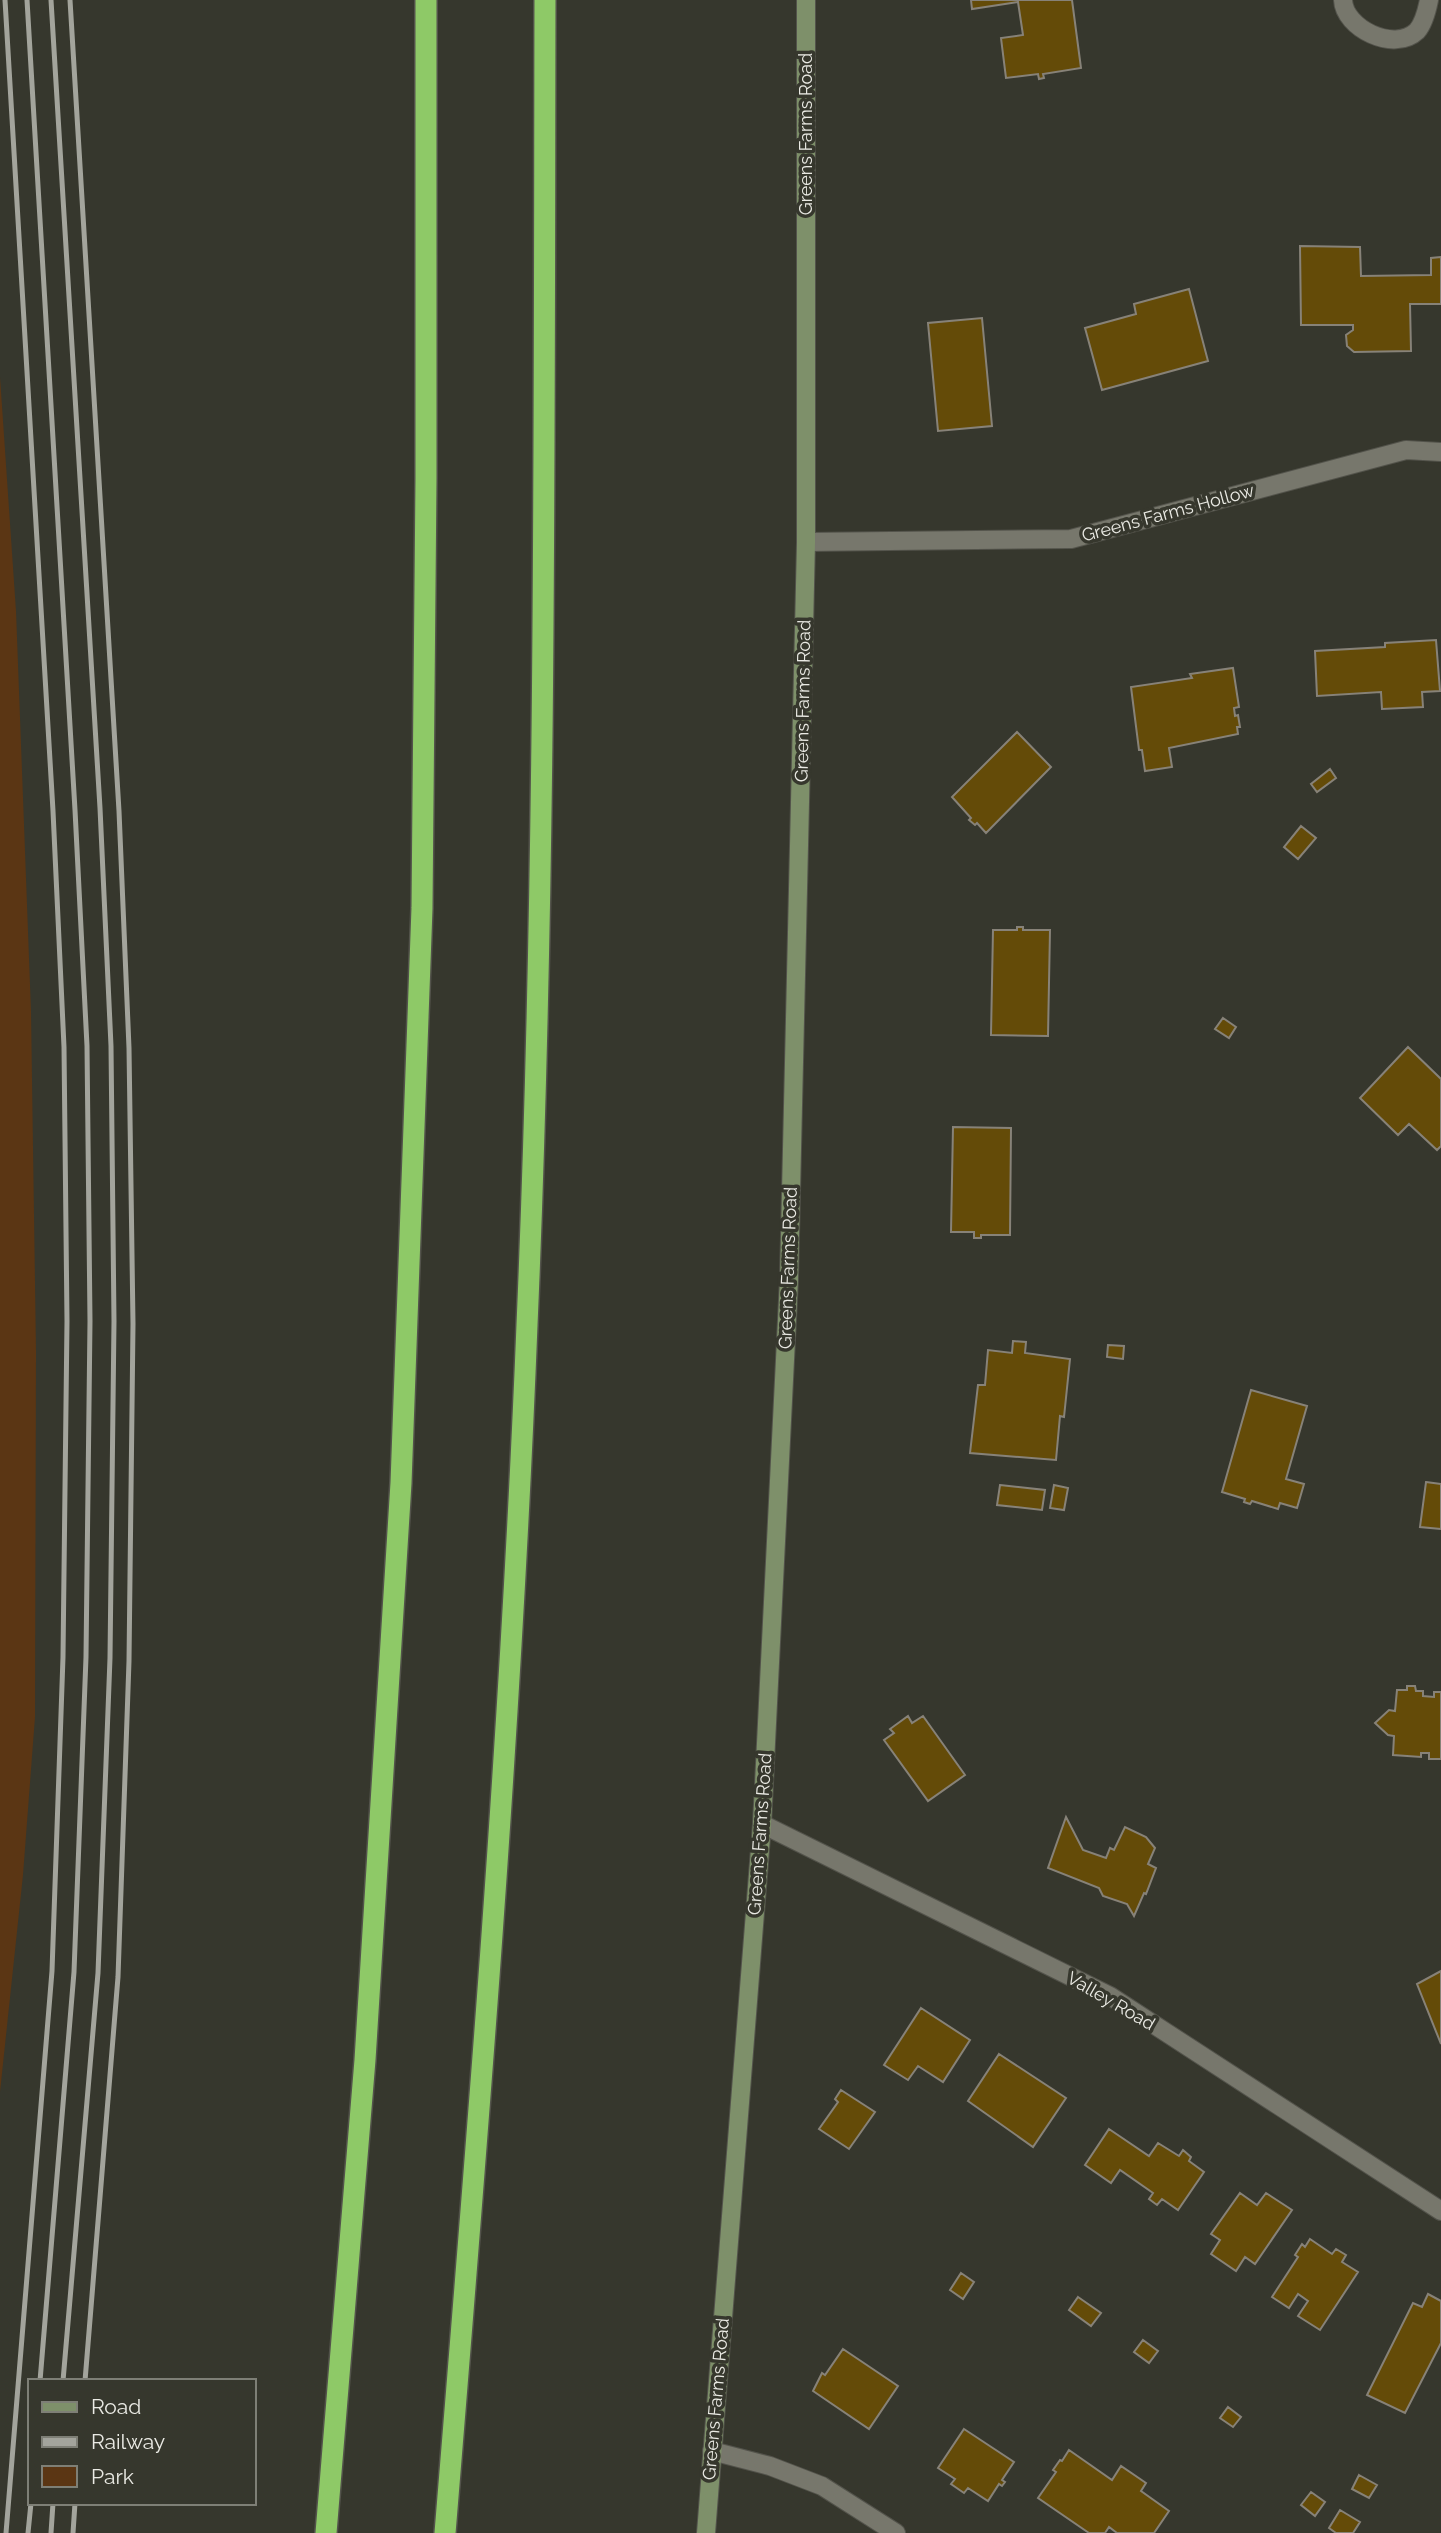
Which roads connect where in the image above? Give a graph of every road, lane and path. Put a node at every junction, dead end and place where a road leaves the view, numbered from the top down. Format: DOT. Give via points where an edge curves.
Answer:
graph roads {
  1 [pos="426,0"];
  2 [pos="545,0"];
  3 [pos="806,0"];
  4 [pos="1343,0"];
  5 [pos="1429,0"];
  6 [pos="1441,452"];
  7 [pos="806,542"];
  8 [pos="762,1824"];
  9 [pos="1441,2211"];
  10 [pos="712,2451"];
  11 [pos="326,2533"];
  12 [pos="445,2533"];
  13 [pos="706,2533"];
  14 [pos="896,2533"];
  1 -- 11 [label="highway" via="422,856 403,1444 375,1917"];
  2 -- 12 [label="highway" via="541,821 528,1312 504,1770"];
  3 -- 7 [label="main road, Greens Farms Road"];
  4 -- 5 [label="street" via="1355,22 1388,41 1417,31"];
  6 -- 7 [label="street, Greens Farms Hollow" via="1406,450 1071,539"];
  7 -- 8 [label="main road, Greens Farms Road" via="789,1279"];
  8 -- 9 [label="street, Valley Road" via="1110,1996"];
  8 -- 10 [label="main road, Greens Farms Road"];
  10 -- 13 [label="main road, Greens Farms Road"];
  10 -- 14 [label="street" via="822,2486"];
}
